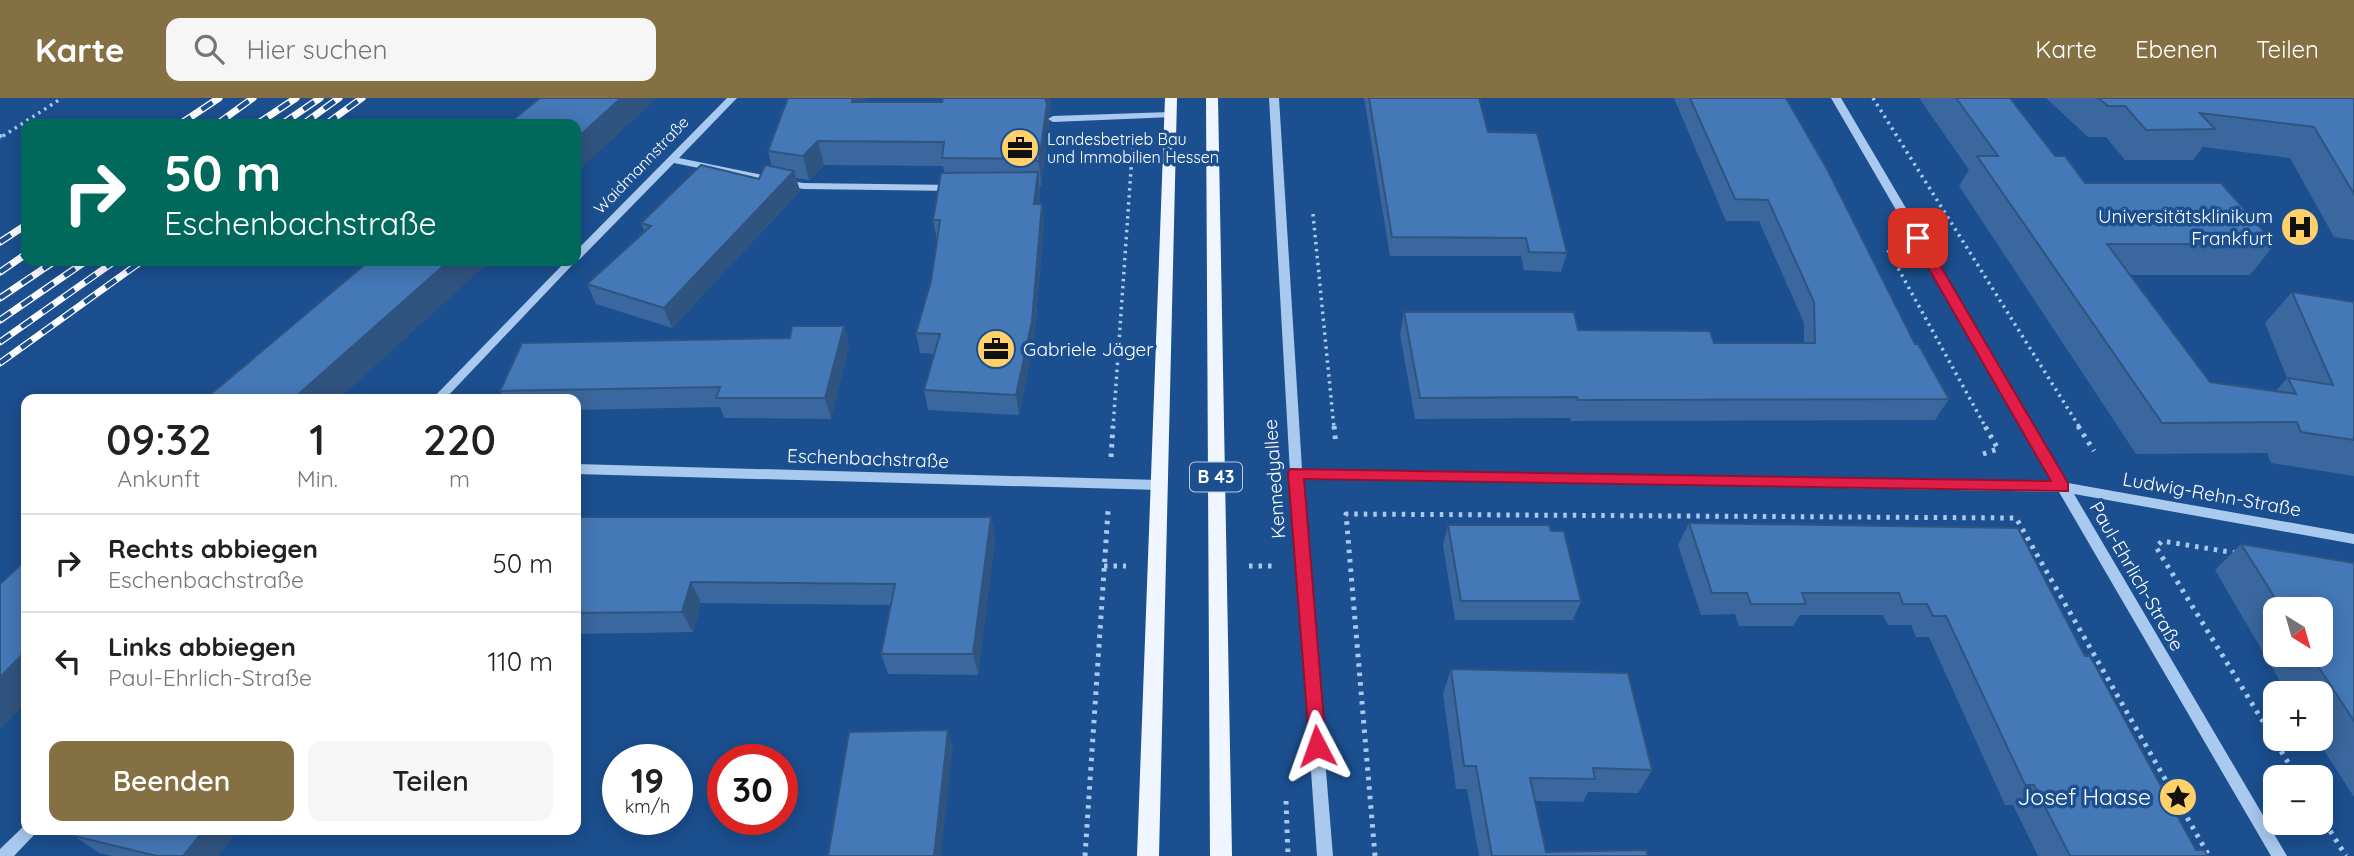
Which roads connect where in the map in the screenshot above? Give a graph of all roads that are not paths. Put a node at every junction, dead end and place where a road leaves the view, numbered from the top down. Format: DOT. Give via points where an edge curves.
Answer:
graph roads {
  1 [pos="732,98"];
  2 [pos="1171,98"];
  3 [pos="1212,98"];
  4 [pos="1274,98"];
  5 [pos="1836,98"];
  6 [pos="1170,115"];
  7 [pos="1052,119"];
  8 [pos="671,159"];
  9 [pos="967,188"];
  10 [pos="581,252"];
  11 [pos="567,266"];
  12 [pos="443,394"];
  13 [pos="581,469"];
  14 [pos="1296,473"];
  15 [pos="1159,485"];
  16 [pos="2062,487"];
  17 [pos="2354,539"];
  18 [pos="24,835"];
  19 [pos="4,856"];
  20 [pos="1148,856"];
  21 [pos="1221,856"];
  22 [pos="1325,856"];
  23 [pos="2279,856"];
  1 -- 8 [label="street, Waidmannstraße"];
  2 -- 6 [label="main road"];
  3 -- 21 [label="main road, B 43"];
  4 -- 14 [label="street, Kennedyallee"];
  5 -- 16 [label="street, Paul-Ehrlich-Straße"];
  6 -- 7 [label="street"];
  6 -- 15 [label="main road"];
  8 -- 9 [label="street" via="803,186"];
  8 -- 10 [label="street, Waidmannstraße"];
  11 -- 12 [label="street, Waidmannstraße"];
  13 -- 15 [label="street, Eschenbachstraße"];
  14 -- 16 [label="street"];
  14 -- 22 [label="street, Kennedyallee"];
  15 -- 20 [label="main road"];
  16 -- 17 [label="street, Ludwig-Rehn-Straße"];
  16 -- 23 [label="street, Paul-Ehrlich-Straße"];
  18 -- 19 [label="street"];
}
